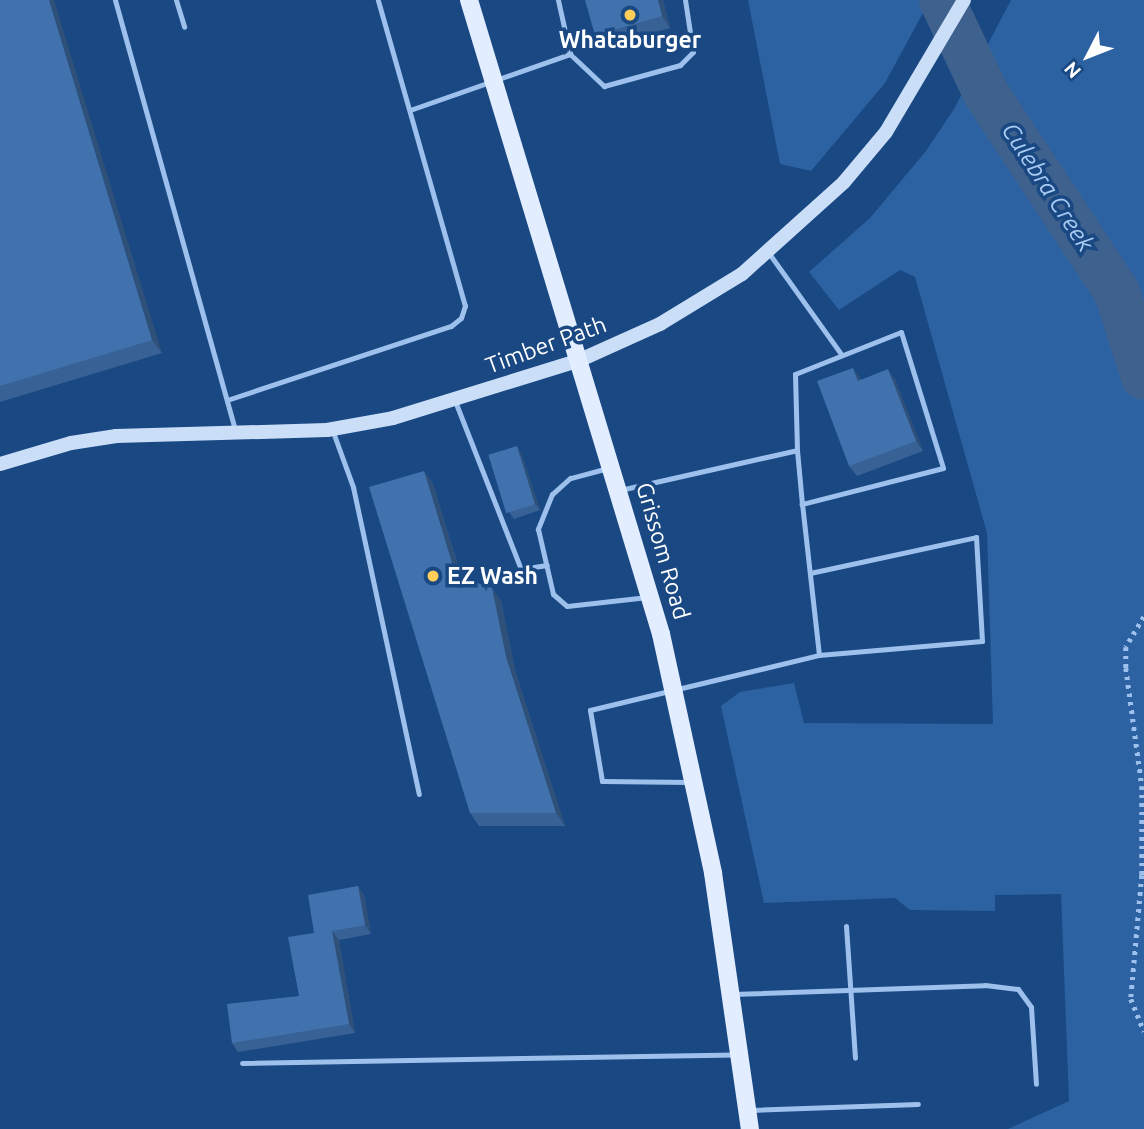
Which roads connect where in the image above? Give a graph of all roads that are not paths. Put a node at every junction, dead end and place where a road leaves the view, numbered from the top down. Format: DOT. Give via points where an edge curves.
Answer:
graph roads {
  1 [pos="115,0"];
  2 [pos="176,0"];
  3 [pos="378,0"];
  4 [pos="469,0"];
  5 [pos="558,0"];
  6 [pos="685,0"];
  7 [pos="964,0"];
  8 [pos="184,27"];
  9 [pos="570,54"];
  10 [pos="496,81"];
  11 [pos="410,110"];
  12 [pos="768,252"];
  13 [pos="841,354"];
  14 [pos="580,360"];
  15 [pos="227,400"];
  16 [pos="455,401"];
  17 [pos="332,429"];
  18 [pos="236,435"];
  19 [pos="797,450"];
  20 [pos="0,464"];
  21 [pos="613,467"];
  22 [pos="620,490"];
  23 [pos="802,504"];
  24 [pos="547,565"];
  25 [pos="810,573"];
  26 [pos="650,596"];
  27 [pos="819,655"];
  28 [pos="673,690"];
  29 [pos="694,782"];
  30 [pos="419,794"];
  31 [pos="846,926"];
  32 [pos="850,992"];
  33 [pos="733,994"];
  34 [pos="741,1054"];
  35 [pos="855,1058"];
  36 [pos="242,1063"];
  37 [pos="1036,1084"];
  38 [pos="918,1104"];
  39 [pos="748,1110"];
  40 [pos="750,1129"];
  1 -- 15 [label="lane"];
  2 -- 8 [label="lane"];
  3 -- 11 [label="lane"];
  4 -- 10 [label="main road, Grissom Road"];
  5 -- 9 [label="lane"];
  6 -- 9 [label="lane" via="693,52 680,65 604,86"];
  7 -- 12 [label="street, Timber Path" via="886,132 844,182"];
  9 -- 10 [label="lane"];
  10 -- 11 [label="lane"];
  10 -- 14 [label="main road, Grissom Road"];
  11 -- 15 [label="lane" via="465,306 461,318"];
  12 -- 13 [label="lane"];
  12 -- 14 [label="street, Timber Path" via="660,324"];
  13 -- 19 [label="lane" via="795,374"];
  13 -- 23 [label="lane" via="901,332 943,468"];
  14 -- 16 [label="street, Timber Path"];
  14 -- 21 [label="main road, Grissom Road"];
  15 -- 18 [label="lane"];
  16 -- 17 [label="street, Timber Path"];
  16 -- 24 [label="lane" via="521,569"];
  17 -- 18 [label="street, Timber Path"];
  17 -- 30 [label="lane" via="353,488"];
  18 -- 20 [label="street, Timber Path" via="116,436 71,443"];
  19 -- 22 [label="lane"];
  19 -- 23 [label="lane"];
  21 -- 22 [label="main road, Grissom Road"];
  21 -- 24 [label="lane" via="570,478 552,494 538,529"];
  22 -- 26 [label="main road, Grissom Road"];
  23 -- 25 [label="lane"];
  24 -- 26 [label="lane" via="553,594 567,606"];
  25 -- 27 [label="lane"];
  25 -- 27 [label="lane" via="976,537 982,641"];
  26 -- 28 [label="main road, Grissom Road"];
  27 -- 28 [label="lane"];
  28 -- 29 [label="main road, Grissom Road"];
  28 -- 29 [label="lane" via="590,710 602,781"];
  29 -- 33 [label="main road, Grissom Road"];
  31 -- 32 [label="lane"];
  32 -- 33 [label="lane"];
  32 -- 35 [label="lane"];
  32 -- 37 [label="lane" via="985,985 1018,989 1031,1007"];
  33 -- 34 [label="main road, Grissom Road"];
  34 -- 36 [label="lane"];
  34 -- 39 [label="main road, Grissom Road"];
  38 -- 39 [label="lane"];
  39 -- 40 [label="main road, Grissom Road"];
}
